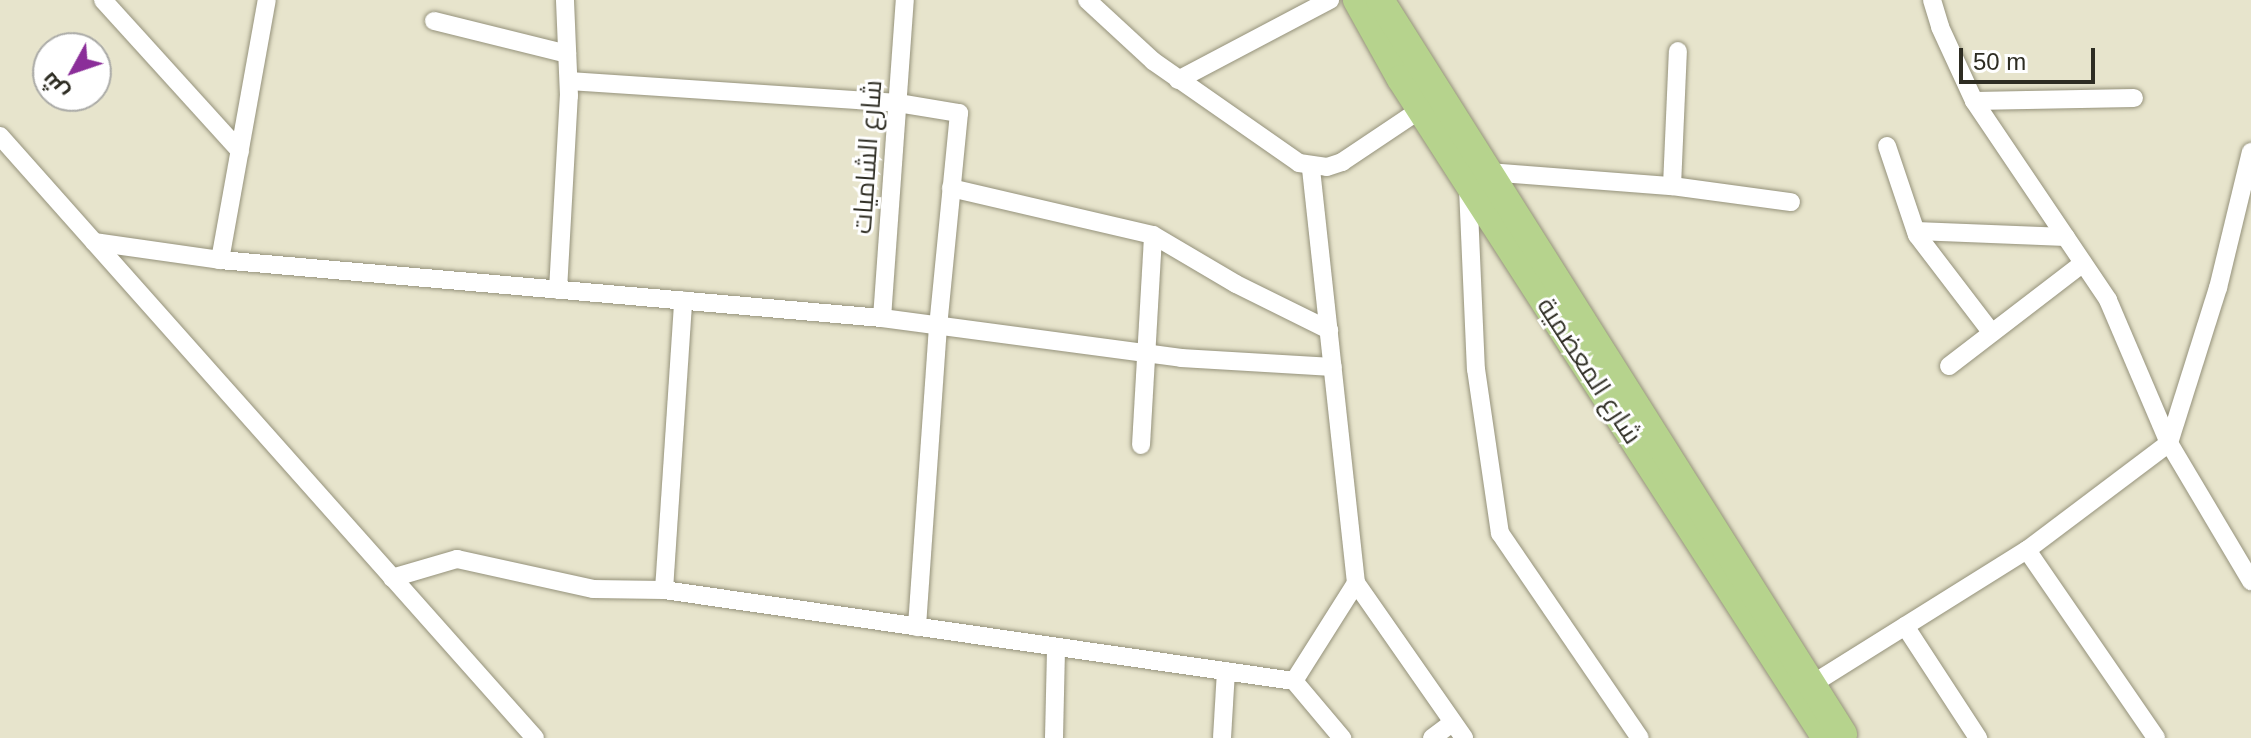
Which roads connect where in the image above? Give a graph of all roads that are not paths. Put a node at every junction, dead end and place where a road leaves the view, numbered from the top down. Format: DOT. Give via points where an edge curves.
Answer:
graph roads {
  1 [pos="103,0"];
  2 [pos="267,0"];
  3 [pos="565,0"];
  4 [pos="905,0"];
  5 [pos="1087,0"];
  6 [pos="1330,0"];
  7 [pos="1357,0"];
  8 [pos="1380,0"];
  9 [pos="1932,0"];
  10 [pos="1946,0"];
  11 [pos="434,21"];
  12 [pos="1940,27"];
  13 [pos="1678,51"];
  14 [pos="567,54"];
  15 [pos="1178,80"];
  16 [pos="569,81"];
  17 [pos="2134,98"];
  18 [pos="1974,101"];
  19 [pos="898,103"];
  20 [pos="1430,103"];
  21 [pos="0,136"];
  22 [pos="1887,146"];
  23 [pos="240,151"];
  24 [pos="2251,152"];
  25 [pos="1311,167"];
  26 [pos="1478,177"];
  27 [pos="1672,186"];
  28 [pos="951,188"];
  29 [pos="1791,202"];
  30 [pos="1916,231"];
  31 [pos="1153,235"];
  32 [pos="2066,237"];
  33 [pos="94,242"];
  34 [pos="220,260"];
  35 [pos="2083,263"];
  36 [pos="558,290"];
  37 [pos="683,301"];
  38 [pos="882,318"];
  39 [pos="938,326"];
  40 [pos="1329,330"];
  41 [pos="1992,333"];
  42 [pos="1146,353"];
  43 [pos="1949,366"];
  44 [pos="1333,367"];
  45 [pos="2169,443"];
  46 [pos="1141,445"];
  47 [pos="2027,550"];
  48 [pos="392,578"];
  49 [pos="2251,581"];
  50 [pos="1356,583"];
  51 [pos="664,590"];
  52 [pos="1905,626"];
  53 [pos="917,627"];
  54 [pos="1056,647"];
  55 [pos="1226,671"];
  56 [pos="1294,681"];
  57 [pos="1805,689"];
  58 [pos="1453,722"];
  59 [pos="535,738"];
  60 [pos="1054,738"];
  61 [pos="1222,738"];
  62 [pos="1342,738"];
  63 [pos="1432,738"];
  64 [pos="1464,738"];
  65 [pos="1640,738"];
  66 [pos="1826,738"];
  67 [pos="1845,738"];
  68 [pos="1978,738"];
  69 [pos="2156,738"];
  1 -- 23 [label="street"];
  2 -- 23 [label="street"];
  3 -- 14 [label="street"];
  4 -- 19 [label="street, شارع الشاميات"];
  5 -- 15 [label="street"];
  6 -- 15 [label="street"];
  7 -- 20 [label="main road, شارع المعضمية"];
  8 -- 20 [label="main road, شارع المعضمية"];
  9 -- 12 [label="street"];
  10 -- 12 [label="street"];
  11 -- 14 [label="street"];
  12 -- 18 [label="street"];
  13 -- 27 [label="street"];
  14 -- 16 [label="street"];
  15 -- 25 [label="street" via="1288,157"];
  16 -- 19 [label="street"];
  16 -- 36 [label="street"];
  17 -- 18 [label="street"];
  18 -- 32 [label="street"];
  19 -- 28 [label="street" via="959,113"];
  19 -- 38 [label="street, شارع الشاميات"];
  20 -- 25 [label="street" via="1342,162"];
  20 -- 26 [label="main road, شارع المعضمية"];
  21 -- 33 [label="street"];
  22 -- 30 [label="street"];
  23 -- 34 [label="street"];
  24 -- 45 [label="street" via="2218,288"];
  25 -- 40 [label="street"];
  26 -- 27 [label="street"];
  26 -- 57 [label="main road, شارع المعضمية"];
  26 -- 65 [label="street" via="1476,369 1500,533"];
  27 -- 29 [label="street"];
  28 -- 31 [label="street"];
  28 -- 39 [label="street"];
  30 -- 32 [label="street"];
  30 -- 41 [label="street"];
  31 -- 40 [label="street"];
  31 -- 42 [label="street"];
  32 -- 35 [label="street"];
  33 -- 34 [label="street"];
  33 -- 48 [label="street"];
  34 -- 36 [label="street"];
  35 -- 41 [label="street"];
  35 -- 45 [label="street" via="2108,300"];
  36 -- 37 [label="street"];
  37 -- 38 [label="street"];
  37 -- 51 [label="street"];
  38 -- 39 [label="street"];
  39 -- 42 [label="street"];
  39 -- 53 [label="street"];
  40 -- 44 [label="street"];
  41 -- 43 [label="street"];
  42 -- 44 [label="street"];
  42 -- 46 [label="street"];
  44 -- 50 [label="street"];
  45 -- 47 [label="street"];
  45 -- 49 [label="street"];
  47 -- 52 [label="street"];
  47 -- 69 [label="street"];
  48 -- 51 [label="street" via="457,559 593,589"];
  48 -- 59 [label="street"];
  50 -- 56 [label="street"];
  50 -- 58 [label="street"];
  51 -- 53 [label="street"];
  52 -- 57 [label="street"];
  52 -- 68 [label="street"];
  53 -- 54 [label="street"];
  54 -- 55 [label="street"];
  54 -- 60 [label="street"];
  55 -- 56 [label="street"];
  55 -- 61 [label="street"];
  56 -- 62 [label="street"];
  57 -- 66 [label="main road, شارع المعضمية"];
  57 -- 67 [label="main road, شارع المعضمية"];
  58 -- 63 [label="street"];
  58 -- 64 [label="street"];
}
